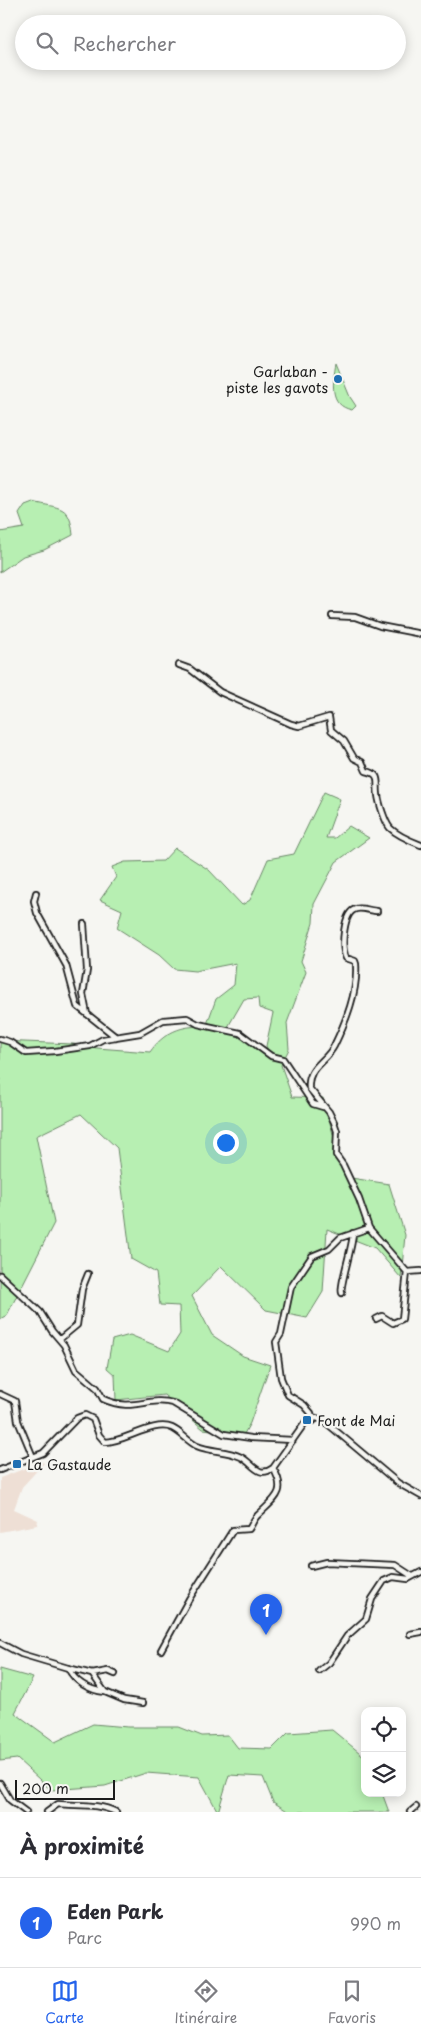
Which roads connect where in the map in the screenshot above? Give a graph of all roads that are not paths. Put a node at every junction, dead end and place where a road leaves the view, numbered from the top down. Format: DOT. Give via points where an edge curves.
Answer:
graph roads {
  1 [pos="332,616"];
  2 [pos="421,634"];
  3 [pos="179,665"];
  4 [pos="421,845"];
  5 [pos="36,893"];
  6 [pos="377,911"];
  7 [pos="84,924"];
  8 [pos="88,1015"];
  9 [pos="116,1037"];
  10 [pos="0,1039"];
  11 [pos="324,1108"];
  12 [pos="369,1228"];
  13 [pos="353,1233"];
  14 [pos="421,1271"];
  15 [pos="407,1272"];
  16 [pos="88,1274"];
  17 [pos="0,1275"];
  18 [pos="342,1293"];
  19 [pos="376,1319"];
  20 [pos="60,1339"];
  21 [pos="0,1394"];
  22 [pos="313,1419"];
  23 [pos="293,1440"];
  24 [pos="33,1458"];
  25 [pos="273,1468"];
  26 [pos="0,1470"];
  27 [pos="421,1496"];
  28 [pos="311,1566"];
  29 [pos="421,1572"];
  30 [pos="412,1576"];
  31 [pos="421,1632"];
  32 [pos="410,1634"];
  33 [pos="0,1642"];
  34 [pos="161,1650"];
  35 [pos="68,1668"];
  36 [pos="319,1671"];
  37 [pos="92,1674"];
  38 [pos="115,1674"];
  39 [pos="105,1692"];
  40 [pos="143,1703"];
  41 [pos="0,1783"];
  42 [pos="416,1807"];
  43 [pos="26,1812"];
  44 [pos="47,1812"];
  45 [pos="116,1812"];
  46 [pos="410,1812"];
  1 -- 2 [label="street" via="355,617"];
  3 -- 4 [label="street" via="220,692 299,726 329,716 330,730 344,741 366,771 378,778 378,795 390,827"];
  5 -- 8 [label="street" via="34,901 39,918 66,965 77,1006"];
  6 -- 11 [label="street" via="358,908 353,910 347,923 342,943 346,958 356,964 356,988 333,1048 315,1066 308,1082 311,1092"];
  7 -- 8 [label="street" via="87,970 82,994"];
  8 -- 9 [label="street"];
  9 -- 10 [label="street" via="84,1048 26,1053"];
  9 -- 11 [label="street" via="140,1033 163,1020 187,1018 198,1024 240,1033 270,1056 283,1060 313,1104"];
  11 -- 12 [label="street" via="337,1131 336,1155 359,1199"];
  12 -- 13 [label="street"];
  12 -- 15 [label="street"];
  13 -- 18 [label="street" via="348,1264 340,1285"];
  13 -- 22 [label="street" via="335,1240 329,1249 312,1256 294,1280 281,1334 276,1342 282,1384 288,1395 304,1405"];
  14 -- 15 [label="street"];
  15 -- 19 [label="street" via="402,1319 393,1323 382,1316"];
  16 -- 20 [label="street" via="82,1289 77,1325"];
  17 -- 20 [label="street" via="40,1312"];
  20 -- 23 [label="street" via="76,1370 97,1388 103,1399 135,1406 164,1400 173,1402 224,1434"];
  21 -- 24 [label="street" via="14,1401 18,1421"];
  22 -- 23 [label="street"];
  22 -- 27 [label="street" via="329,1426 398,1483"];
  23 -- 25 [label="street"];
  24 -- 25 [label="street" via="50,1448 77,1418 85,1415 93,1419 98,1435 105,1442 165,1426 198,1446 244,1458 259,1471"];
  24 -- 26 [label="street"];
  25 -- 34 [label="street" via="280,1479 276,1498 257,1515 249,1529 234,1530 189,1599"];
  28 -- 30 [label="street" via="327,1562 395,1565"];
  29 -- 30 [label="street"];
  30 -- 36 [label="street" via="384,1581 372,1600 366,1619 347,1636 329,1663"];
  31 -- 32 [label="street"];
  33 -- 35 [label="street" via="21,1654"];
  35 -- 37 [label="street"];
  35 -- 39 [label="street" via="87,1687"];
  37 -- 38 [label="street" via="108,1671"];
  37 -- 39 [label="street"];
  39 -- 40 [label="street"];
  41 -- 43 [label="street" via="10,1800"];
  42 -- 46 [label="street"];
  44 -- 45 [label="street" via="58,1804 98,1805"];
}
